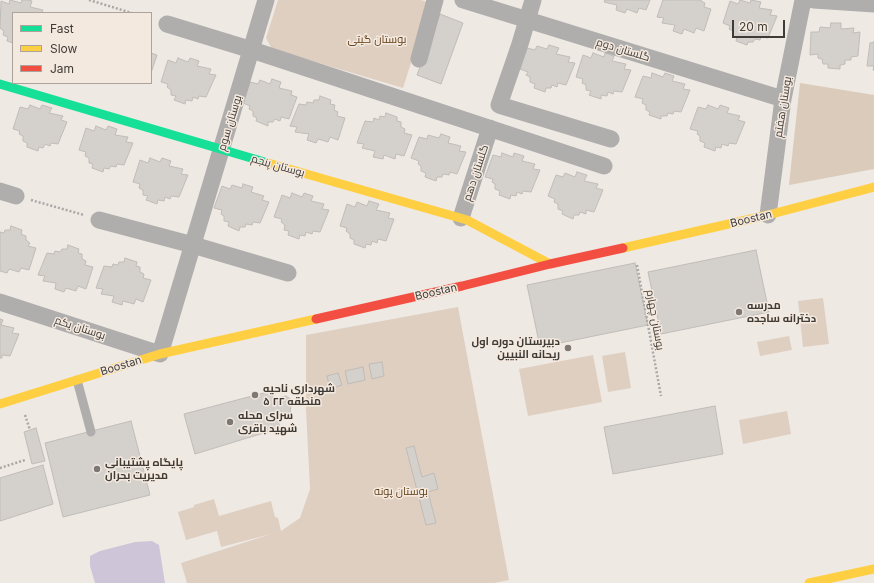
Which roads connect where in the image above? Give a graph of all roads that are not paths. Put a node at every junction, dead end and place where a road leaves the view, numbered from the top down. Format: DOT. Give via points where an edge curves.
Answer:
graph roads {
  1 [pos="266,0"];
  2 [pos="435,0"];
  3 [pos="463,0"];
  4 [pos="532,0"];
  5 [pos="803,0"];
  6 [pos="814,0"];
  7 [pos="874,4"];
  8 [pos="527,21"];
  9 [pos="167,24"];
  10 [pos="252,50"];
  11 [pos="419,59"];
  12 [pos="0,84"];
  13 [pos="783,99"];
  14 [pos="490,128"];
  15 [pos="611,139"];
  16 [pos="222,150"];
  17 [pos="604,166"];
  18 [pos="874,187"];
  19 [pos="768,215"];
  20 [pos="461,218"];
  21 [pos="99,220"];
  22 [pos="193,245"];
  23 [pos="550,264"];
  24 [pos="288,273"];
  25 [pos="0,302"];
  26 [pos="160,354"];
  27 [pos="77,380"];
  28 [pos="0,404"];
  29 [pos="91,432"];
  30 [pos="874,569"];
  31 [pos="809,583"];
  1 -- 10 [label="street, بوستان سوم"];
  2 -- 11 [label="street"];
  3 -- 8 [label="street, گلستان دوم"];
  4 -- 8 [label="street"];
  5 -- 13 [label="street, بوستان هفتم"];
  6 -- 7 [label="street"];
  8 -- 13 [label="street, گلستان دوم"];
  8 -- 15 [label="street" via="499,105"];
  9 -- 10 [label="street"];
  10 -- 14 [label="street"];
  10 -- 16 [label="street, بوستان سوم"];
  12 -- 16 [label="main road, بوستان پنجم"];
  13 -- 19 [label="street, بوستان هفتم"];
  14 -- 17 [label="street"];
  14 -- 20 [label="street, گلستان دهم"];
  16 -- 20 [label="main road, بوستان پنجم"];
  16 -- 22 [label="street, بوستان سوم"];
  18 -- 19 [label="main road, Boostan"];
  19 -- 23 [label="main road, Boostan"];
  20 -- 23 [label="main road, بوستان پنجم"];
  21 -- 22 [label="street"];
  22 -- 24 [label="street"];
  22 -- 26 [label="street, بوستان سوم"];
  23 -- 26 [label="main road, Boostan" via="455,288"];
  25 -- 26 [label="street, بوستان یکم"];
  26 -- 27 [label="main road, Boostan"];
  27 -- 28 [label="main road, Boostan"];
  27 -- 29 [label="lane"];
  30 -- 31 [label="main road"];
}
